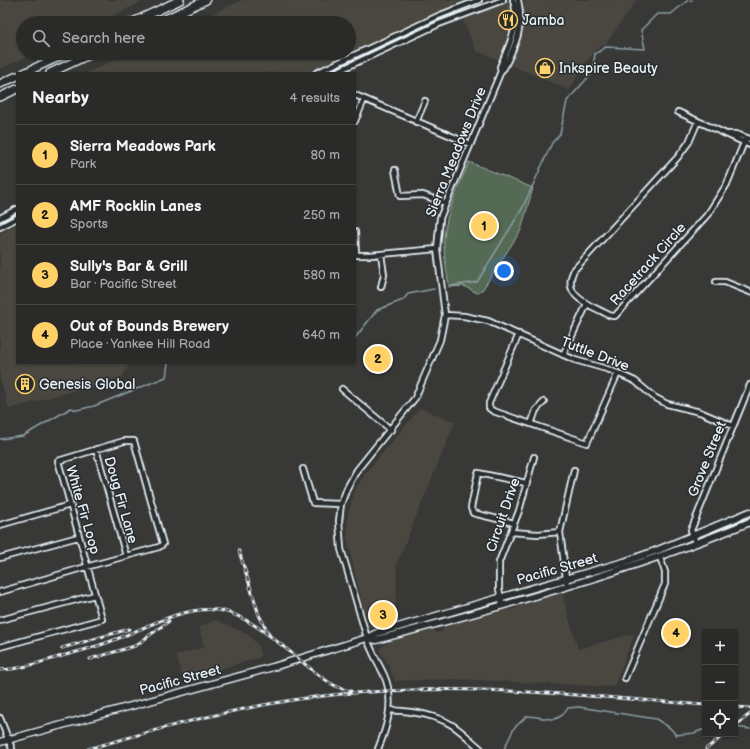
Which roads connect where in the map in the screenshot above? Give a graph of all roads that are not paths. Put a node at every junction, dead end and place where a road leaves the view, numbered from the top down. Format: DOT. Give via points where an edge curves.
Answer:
graph roads {
  1 [pos="180,0"];
  2 [pos="206,0"];
  3 [pos="479,0"];
  4 [pos="503,0"];
  5 [pos="513,0"];
  6 [pos="518,0"];
  7 [pos="146,16"];
  8 [pos="172,16"];
  9 [pos="520,33"];
  10 [pos="508,47"];
  11 [pos="356,54"];
  12 [pos="52,60"];
  13 [pos="78,60"];
  14 [pos="344,60"];
  15 [pos="501,71"];
  16 [pos="26,72"];
  17 [pos="52,72"];
  18 [pos="318,72"];
  19 [pos="336,72"];
  20 [pos="16,76"];
  21 [pos="0,84"];
  22 [pos="16,89"];
  23 [pos="356,95"];
  24 [pos="0,96"];
  25 [pos="364,100"];
  26 [pos="425,101"];
  27 [pos="678,112"];
  28 [pos="356,119"];
  29 [pos="698,121"];
  30 [pos="416,122"];
  31 [pos="746,141"];
  32 [pos="470,144"];
  33 [pos="750,145"];
  34 [pos="395,170"];
  35 [pos="445,203"];
  36 [pos="16,210"];
  37 [pos="0,218"];
  38 [pos="16,219"];
  39 [pos="0,227"];
  40 [pos="437,249"];
  41 [pos="381,254"];
  42 [pos="356,255"];
  43 [pos="716,282"];
  44 [pos="381,287"];
  45 [pos="750,292"];
  46 [pos="587,304"];
  47 [pos="445,315"];
  48 [pos="519,334"];
  49 [pos="563,355"];
  50 [pos="618,373"];
  51 [pos="750,385"];
  52 [pos="342,389"];
  53 [pos="544,402"];
  54 [pos="531,424"];
  55 [pos="733,426"];
  56 [pos="391,430"];
  57 [pos="96,450"];
  58 [pos="534,457"];
  59 [pos="303,469"];
  60 [pos="574,470"];
  61 [pos="526,483"];
  62 [pos="341,504"];
  63 [pos="70,505"];
  64 [pos="750,513"];
  65 [pos="750,522"];
  66 [pos="514,524"];
  67 [pos="0,525"];
  68 [pos="738,527"];
  69 [pos="511,532"];
  70 [pos="560,532"];
  71 [pos="693,536"];
  72 [pos="78,537"];
  73 [pos="696,542"];
  74 [pos="126,556"];
  75 [pos="660,557"];
  76 [pos="0,558"];
  77 [pos="88,567"];
  78 [pos="566,579"];
  79 [pos="567,586"];
  80 [pos="0,592"];
  81 [pos="95,595"];
  82 [pos="501,597"];
  83 [pos="502,604"];
  84 [pos="0,620"];
  85 [pos="367,638"];
  86 [pos="0,647"];
  87 [pos="625,678"];
  88 [pos="390,710"];
  89 [pos="0,718"];
  90 [pos="9,740"];
  91 [pos="0,742"];
  92 [pos="12,749"];
  93 [pos="378,749"];
  94 [pos="481,749"];
  1 -- 7 [label="highway"];
  2 -- 8 [label="highway"];
  3 -- 11 [label="street"];
  4 -- 19 [label="street" via="439,24"];
  5 -- 10 [label="street, Sierra Meadows Drive" via="516,21"];
  6 -- 9 [label="street, Sierra Meadows Drive"];
  9 -- 10 [label="street"];
  9 -- 15 [label="street, Sierra Meadows Drive"];
  10 -- 15 [label="street, Sierra Meadows Drive" via="500,67"];
  12 -- 16 [label="highway"];
  13 -- 17 [label="highway"];
  14 -- 18 [label="street"];
  15 -- 32 [label="street, Sierra Meadows Drive"];
  20 -- 21 [label="highway"];
  22 -- 24 [label="highway"];
  23 -- 25 [label="street"];
  25 -- 28 [label="street"];
  25 -- 30 [label="street"];
  26 -- 30 [label="street"];
  27 -- 29 [label="street"];
  29 -- 31 [label="street"];
  29 -- 46 [label="street, Racetrack Circle" via="678,158 574,270 571,282 573,290 577,298"];
  30 -- 32 [label="street"];
  31 -- 33 [label="street"];
  31 -- 46 [label="street, Racetrack Circle" via="726,184 708,214 615,316"];
  32 -- 35 [label="street, Sierra Meadows Drive"];
  34 -- 35 [label="street" via="400,196 423,195"];
  35 -- 40 [label="street, Sierra Meadows Drive" via="439,224"];
  36 -- 37 [label="street"];
  38 -- 39 [label="street"];
  40 -- 41 [label="street"];
  40 -- 47 [label="street, Sierra Meadows Drive"];
  41 -- 42 [label="street"];
  41 -- 44 [label="street" via="384,275"];
  43 -- 45 [label="street" via="731,284"];
  46 -- 49 [label="street"];
  47 -- 48 [label="street, Tuttle Drive" via="488,321"];
  47 -- 56 [label="street, Sierra Meadows Drive" via="440,340 422,385 408,409"];
  48 -- 49 [label="street, Tuttle Drive"];
  48 -- 54 [label="street" via="489,405 493,411"];
  49 -- 50 [label="street, Tuttle Drive"];
  50 -- 54 [label="street" via="587,443"];
  50 -- 55 [label="street, Tuttle Drive" via="635,381 667,404 700,412"];
  51 -- 55 [label="street, Grove Street"];
  52 -- 56 [label="street"];
  53 -- 54 [label="street" via="536,410"];
  55 -- 71 [label="street, Grove Street" via="694,523"];
  56 -- 62 [label="street, Sierra Meadows Drive" via="357,470"];
  57 -- 63 [label="street, White Fir Loop" via="58,461"];
  57 -- 74 [label="street, Doug Fir Lane"];
  57 -- 74 [label="street, White Fir Loop" via="124,441 134,441 163,540 159,547"];
  58 -- 61 [label="street, Circuit Drive"];
  59 -- 62 [label="street" via="313,503"];
  60 -- 70 [label="street"];
  61 -- 66 [label="street, Circuit Drive"];
  61 -- 66 [label="street" via="478,473 476,479 471,508 473,513"];
  62 -- 85 [label="street, Sierra Meadows Drive" via="341,549"];
  63 -- 67 [label="street"];
  63 -- 72 [label="street, White Fir Loop"];
  64 -- 68 [label="main road" via="739,521"];
  64 -- 71 [label="main road, Pacific Street"];
  65 -- 68 [label="main road, Pacific Street"];
  66 -- 69 [label="street, Circuit Drive"];
  68 -- 73 [label="main road, Pacific Street"];
  69 -- 70 [label="street"];
  69 -- 82 [label="street, Circuit Drive" via="499,562"];
  70 -- 78 [label="street"];
  71 -- 73 [label="street"];
  71 -- 78 [label="main road, Pacific Street" via="624,562"];
  72 -- 76 [label="street"];
  72 -- 77 [label="street, White Fir Loop"];
  73 -- 75 [label="main road, Pacific Street"];
  74 -- 77 [label="street, White Fir Loop"];
  75 -- 79 [label="main road, Pacific Street"];
  75 -- 87 [label="street" via="665,572 665,584"];
  77 -- 80 [label="street"];
  77 -- 81 [label="street"];
  78 -- 79 [label="street"];
  78 -- 82 [label="main road, Pacific Street"];
  79 -- 83 [label="main road, Pacific Street"];
  81 -- 84 [label="street"];
  81 -- 86 [label="street" via="102,619"];
  82 -- 83 [label="street, Circuit Drive"];
  82 -- 85 [label="main road, Pacific Street" via="372,634"];
  83 -- 85 [label="main road, Pacific Street" via="382,638"];
  85 -- 88 [label="street, Sierra Meadows Drive" via="387,684"];
  85 -- 90 [label="main road, Pacific Street" via="273,667"];
  88 -- 93 [label="street"];
  88 -- 94 [label="street" via="441,719"];
  89 -- 90 [label="street"];
  90 -- 91 [label="main road, Pacific Street"];
  90 -- 92 [label="street"];
}
